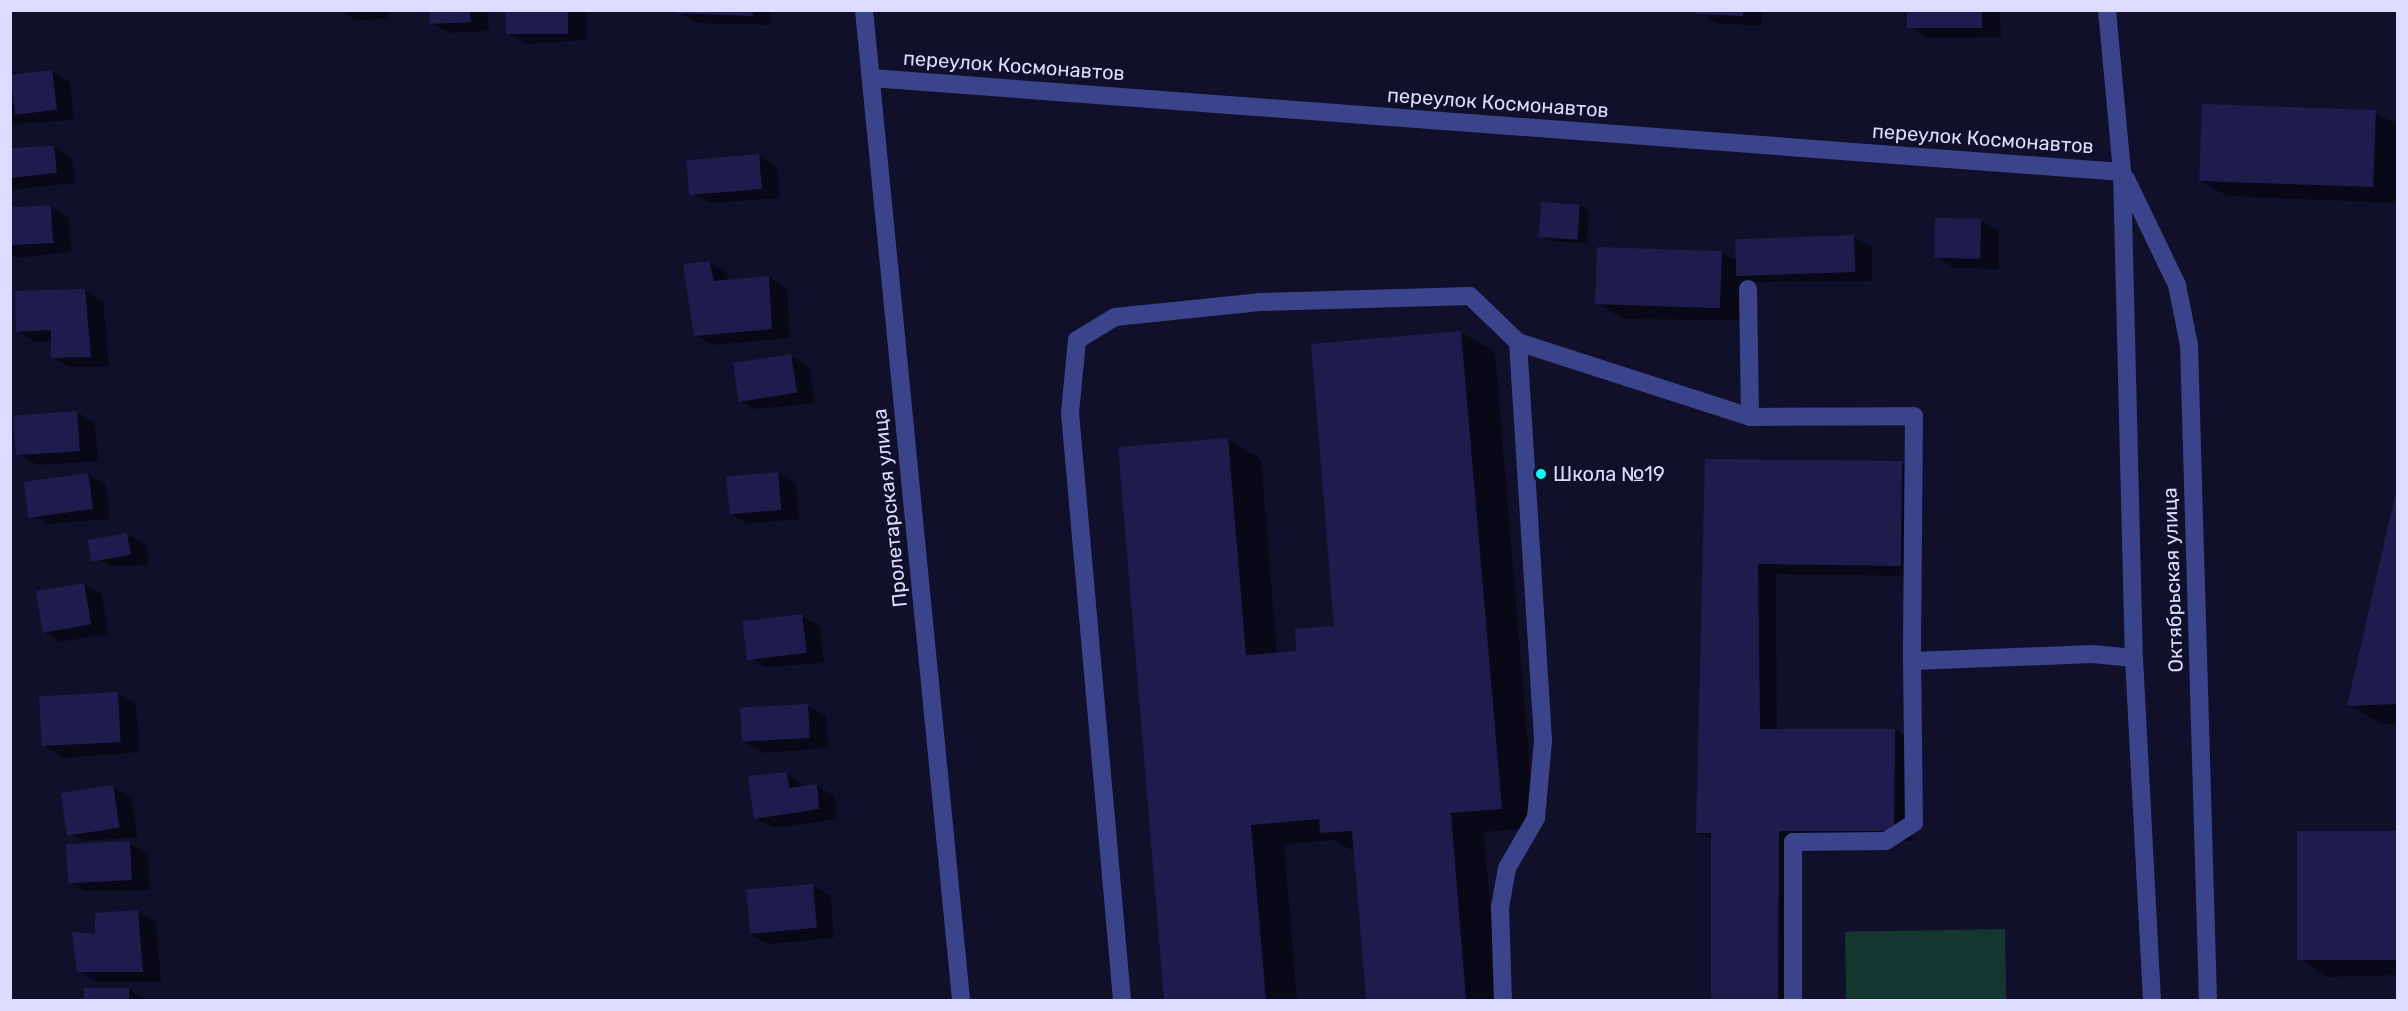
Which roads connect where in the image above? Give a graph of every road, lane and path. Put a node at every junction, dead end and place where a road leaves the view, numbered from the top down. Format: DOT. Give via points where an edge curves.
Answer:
graph roads {
  1 [pos="864,10"];
  2 [pos="2107,10"];
  3 [pos="871,78"];
  4 [pos="2122,172"];
  5 [pos="1748,289"];
  6 [pos="1518,342"];
  7 [pos="1750,417"];
  8 [pos="2134,658"];
  9 [pos="1912,662"];
  10 [pos="961,1000"];
  11 [pos="1122,1000"];
  12 [pos="1503,1000"];
  13 [pos="1792,1000"];
  14 [pos="2152,1000"];
  15 [pos="2208,1000"];
  1 -- 3 [label="street, Пролетарская улица"];
  2 -- 4 [label="street, Октябрьская улица"];
  3 -- 4 [label="street, переулок Космонавтов"];
  3 -- 10 [label="street, Пролетарская улица"];
  4 -- 8 [label="street, Октябрьская улица"];
  4 -- 15 [label="street, Октябрьская улица" via="2177,285 2189,345"];
  5 -- 7 [label="street"];
  6 -- 7 [label="street"];
  6 -- 11 [label="street" via="1470,296 1259,302 1115,316 1077,340 1070,413"];
  6 -- 12 [label="street" via="1543,741 1536,818 1507,868 1500,907"];
  7 -- 9 [label="street" via="1914,416"];
  8 -- 9 [label="street" via="2092,654"];
  8 -- 14 [label="street, Октябрьская улица"];
  9 -- 13 [label="street" via="1914,823 1886,842 1793,842"];
}
